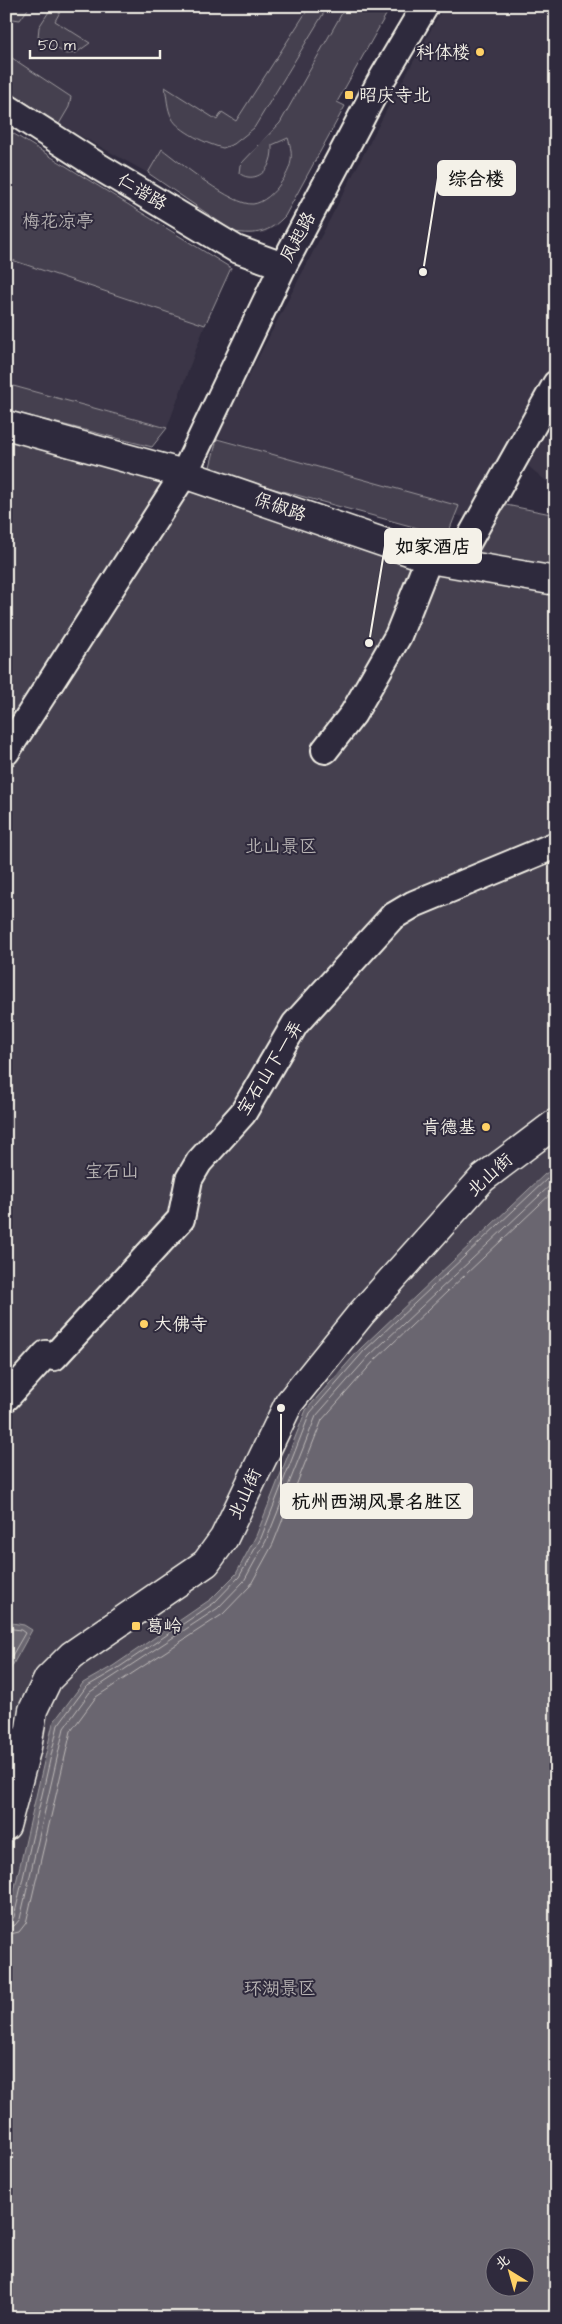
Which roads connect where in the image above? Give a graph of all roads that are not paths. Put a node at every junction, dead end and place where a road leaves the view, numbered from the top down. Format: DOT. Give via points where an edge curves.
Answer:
graph roads {
  1 [pos="424,6"];
  2 [pos="6,107"];
  3 [pos="283,266"];
  4 [pos="556,384"];
  5 [pos="6,425"];
  6 [pos="184,474"];
  7 [pos="430,558"];
  8 [pos="456,563"];
  9 [pos="556,581"];
  10 [pos="325,750"];
  11 [pos="6,752"];
  12 [pos="556,845"];
  13 [pos="556,1123"];
  14 [pos="6,1398"];
  15 [pos="16,1743"];
  16 [pos="6,1826"];
  1 -- 3 [label="street, 凤起路"];
  2 -- 3 [label="street, 仁谐路" via="236,249"];
  3 -- 6 [label="street, 凤起路"];
  4 -- 8 [label="street"];
  5 -- 6 [label="main road, 保俶路"];
  6 -- 7 [label="main road, 保俶路"];
  6 -- 11 [label="street, 凤起路"];
  7 -- 8 [label="main road, 保俶路"];
  7 -- 10 [label="street" via="398,636 353,714"];
  8 -- 9 [label="main road, 保俶路"];
  12 -- 14 [label="street, 宝石山下一弄" via="414,904 392,917 295,1024 243,1113 199,1162 189,1179 181,1219 54,1357 46,1354"];
  13 -- 15 [label="main road, 北山街" via="483,1178 360,1315 289,1403 224,1538 206,1563 72,1655 48,1679"];
  15 -- 16 [label="main road, 北山街"];
}
